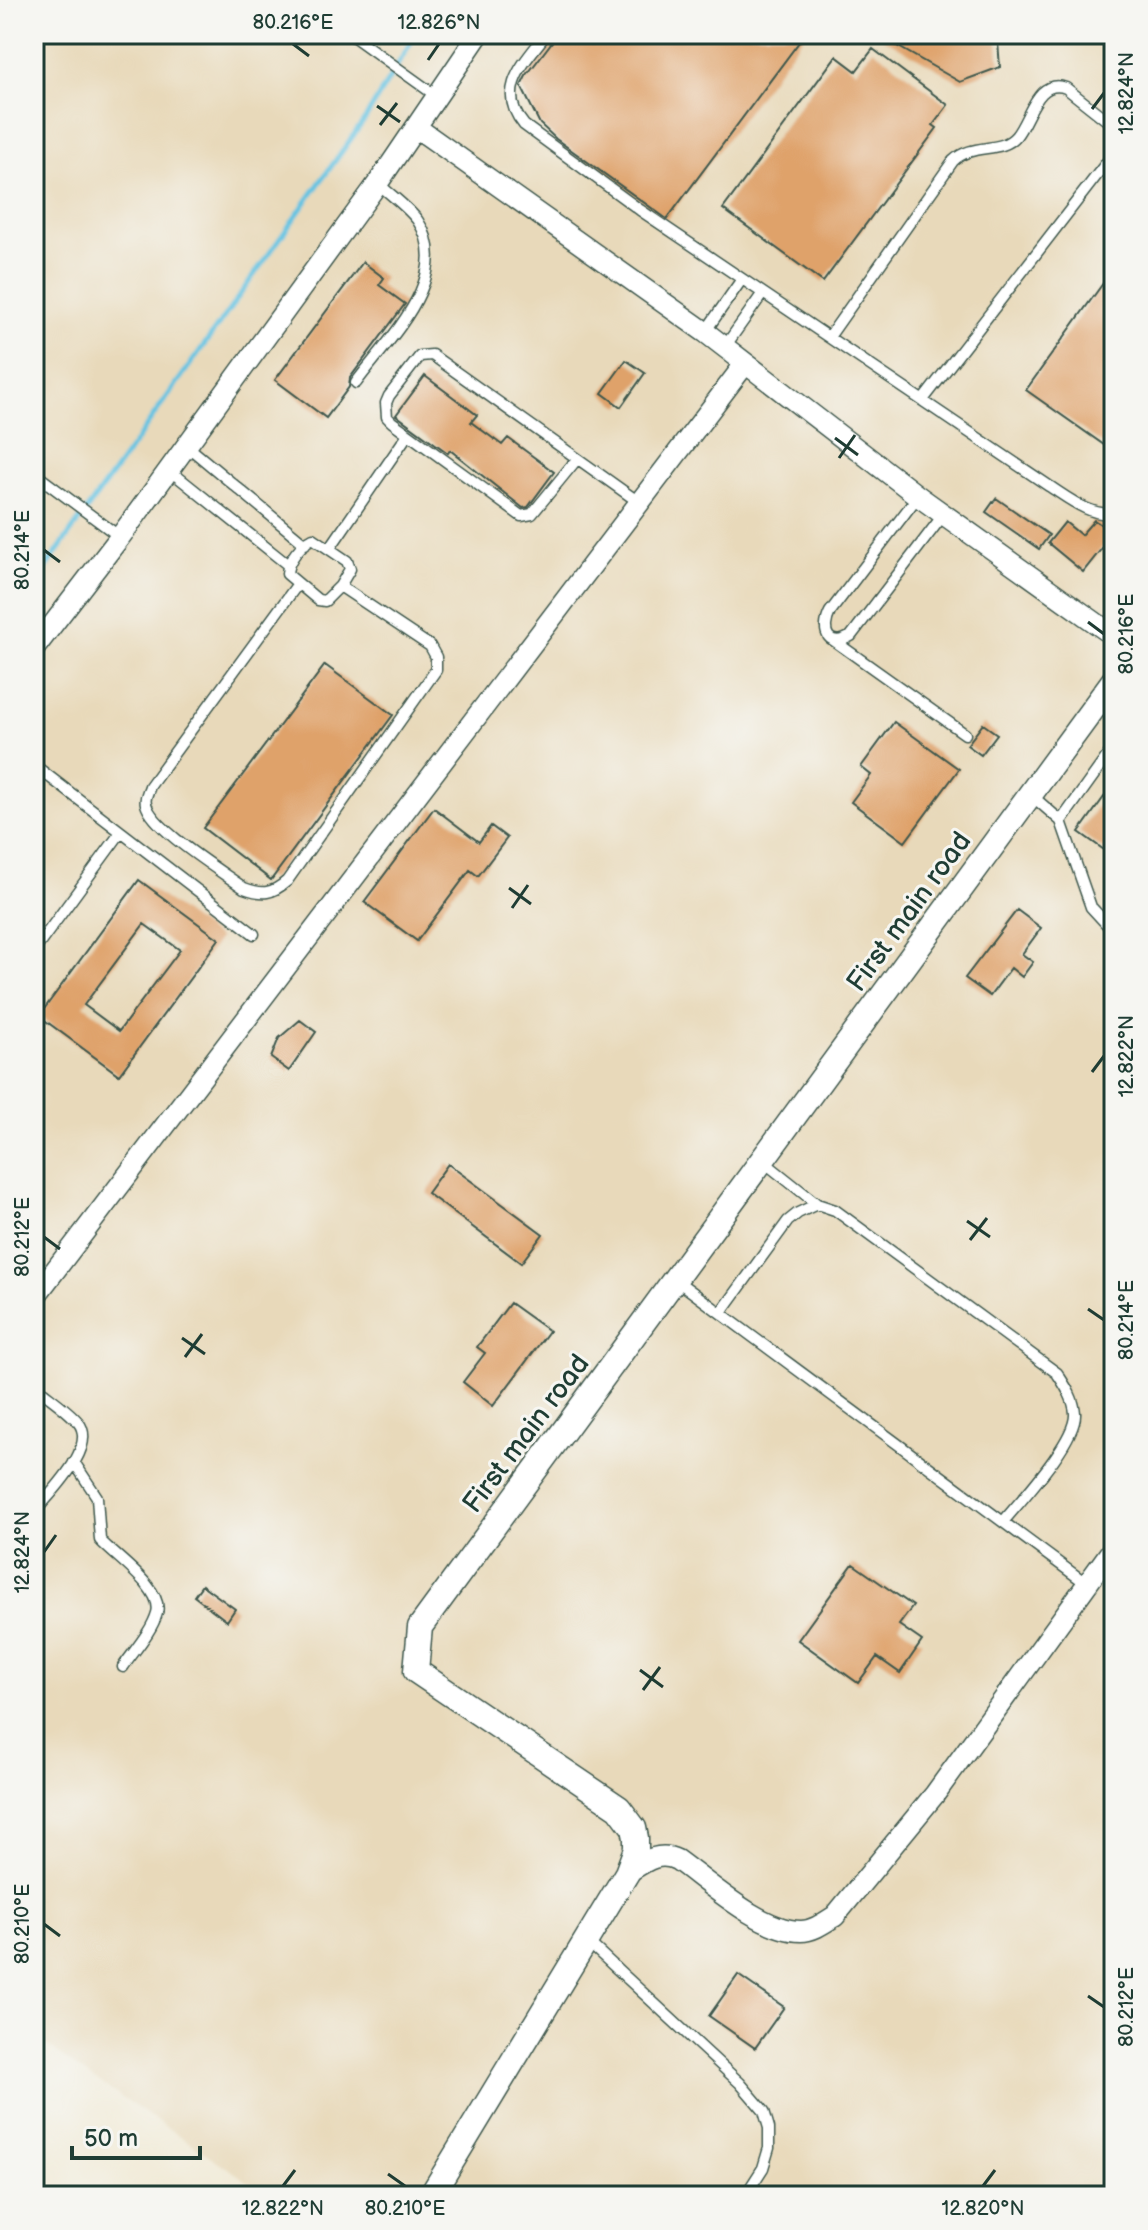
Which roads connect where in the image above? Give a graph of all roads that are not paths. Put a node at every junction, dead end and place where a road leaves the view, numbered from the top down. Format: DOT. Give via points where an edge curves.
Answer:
graph roads {
  1 [pos="350,34"];
  2 [pos="479,34"];
  3 [pos="546,34"];
  4 [pos="435,95"];
  5 [pos="1114,126"];
  6 [pos="417,128"];
  7 [pos="1114,153"];
  8 [pos="378,183"];
  9 [pos="742,279"];
  10 [pos="763,293"];
  11 [pos="705,332"];
  12 [pos="829,337"];
  13 [pos="724,348"];
  14 [pos="745,364"];
  15 [pos="356,383"];
  16 [pos="923,400"];
  17 [pos="408,434"];
  18 [pos="186,445"];
  19 [pos="577,459"];
  20 [pos="168,468"];
  21 [pos="34,473"];
  22 [pos="918,496"];
  23 [pos="640,503"];
  24 [pos="1114,513"];
  25 [pos="944,514"];
  26 [pos="120,537"];
  27 [pos="305,544"];
  28 [pos="330,548"];
  29 [pos="288,565"];
  30 [pos="297,585"];
  31 [pos="340,586"];
  32 [pos="1110,633"];
  33 [pos="833,640"];
  34 [pos="34,649"];
  35 [pos="1114,680"];
  36 [pos="965,734"];
  37 [pos="1114,747"];
  38 [pos="34,765"];
  39 [pos="1030,794"];
  40 [pos="1061,821"];
  41 [pos="121,832"];
  42 [pos="1114,932"];
  43 [pos="254,934"];
  44 [pos="34,951"];
  45 [pos="763,1161"];
  46 [pos="817,1204"];
  47 [pos="676,1280"];
  48 [pos="34,1298"];
  49 [pos="721,1313"];
  50 [pos="34,1385"];
  51 [pos="74,1462"];
  52 [pos="34,1513"];
  53 [pos="1003,1522"];
  54 [pos="1114,1547"];
  55 [pos="1087,1584"];
  56 [pos="123,1667"];
  57 [pos="627,1873"];
  58 [pos="587,1941"];
  59 [pos="431,2196"];
  60 [pos="745,2196"];
  1 -- 4 [label="lane"];
  2 -- 4 [label="street"];
  3 -- 9 [label="lane" via="513,84 514,113 640,210"];
  4 -- 6 [label="street"];
  5 -- 12 [label="lane" via="1066,88 1050,86 1016,137 1003,146 962,152 953,161"];
  6 -- 8 [label="street"];
  6 -- 11 [label="street"];
  7 -- 16 [label="lane"];
  8 -- 15 [label="lane" via="417,220 431,259 415,303"];
  8 -- 18 [label="street"];
  9 -- 10 [label="lane"];
  9 -- 11 [label="lane"];
  10 -- 12 [label="lane"];
  10 -- 13 [label="lane"];
  11 -- 13 [label="street"];
  12 -- 16 [label="lane"];
  13 -- 14 [label="street"];
  14 -- 22 [label="street"];
  14 -- 23 [label="street"];
  16 -- 24 [label="lane" via="1084,508"];
  17 -- 19 [label="lane" via="521,516 532,514"];
  17 -- 19 [label="lane" via="387,417 386,403 420,356 432,355"];
  17 -- 28 [label="lane"];
  18 -- 20 [label="street"];
  18 -- 27 [label="lane"];
  19 -- 23 [label="lane"];
  20 -- 26 [label="street"];
  20 -- 29 [label="lane"];
  21 -- 26 [label="lane"];
  22 -- 25 [label="street"];
  22 -- 33 [label="lane" via="830,612 824,628"];
  23 -- 48 [label="street"];
  25 -- 32 [label="street"];
  25 -- 33 [label="lane" via="851,636"];
  26 -- 34 [label="street"];
  27 -- 28 [label="lane" via="313,538"];
  27 -- 29 [label="lane"];
  28 -- 31 [label="lane" via="350,569"];
  29 -- 30 [label="lane" via="287,574"];
  30 -- 31 [label="lane" via="321,602"];
  30 -- 31 [label="lane" via="145,798 159,826 260,894 274,892 287,881 436,670 430,646"];
  33 -- 36 [label="lane"];
  35 -- 39 [label="street, First main road"];
  37 -- 40 [label="lane"];
  38 -- 41 [label="lane"];
  39 -- 40 [label="lane"];
  39 -- 45 [label="street, First main road"];
  40 -- 42 [label="lane" via="1091,907"];
  41 -- 43 [label="lane"];
  41 -- 44 [label="lane"];
  45 -- 46 [label="lane"];
  45 -- 47 [label="street, First main road"];
  46 -- 49 [label="lane" via="788,1221"];
  46 -- 53 [label="lane" via="835,1210 1057,1373 1066,1386 1076,1415 1071,1430 1048,1468"];
  47 -- 49 [label="lane"];
  47 -- 57 [label="street, First main road" via="420,1627 416,1671 619,1808 636,1838"];
  49 -- 53 [label="lane"];
  50 -- 51 [label="lane" via="85,1434"];
  51 -- 52 [label="lane"];
  51 -- 56 [label="lane" via="97,1497 100,1540 157,1599 157,1615"];
  53 -- 55 [label="lane"];
  54 -- 55 [label="street"];
  55 -- 57 [label="street" via="935,1794 835,1916 804,1931 781,1929 666,1856 651,1858"];
  57 -- 58 [label="street, First main road"];
  58 -- 59 [label="street, First main road"];
  58 -- 60 [label="lane" via="764,2111 769,2148"];
}
